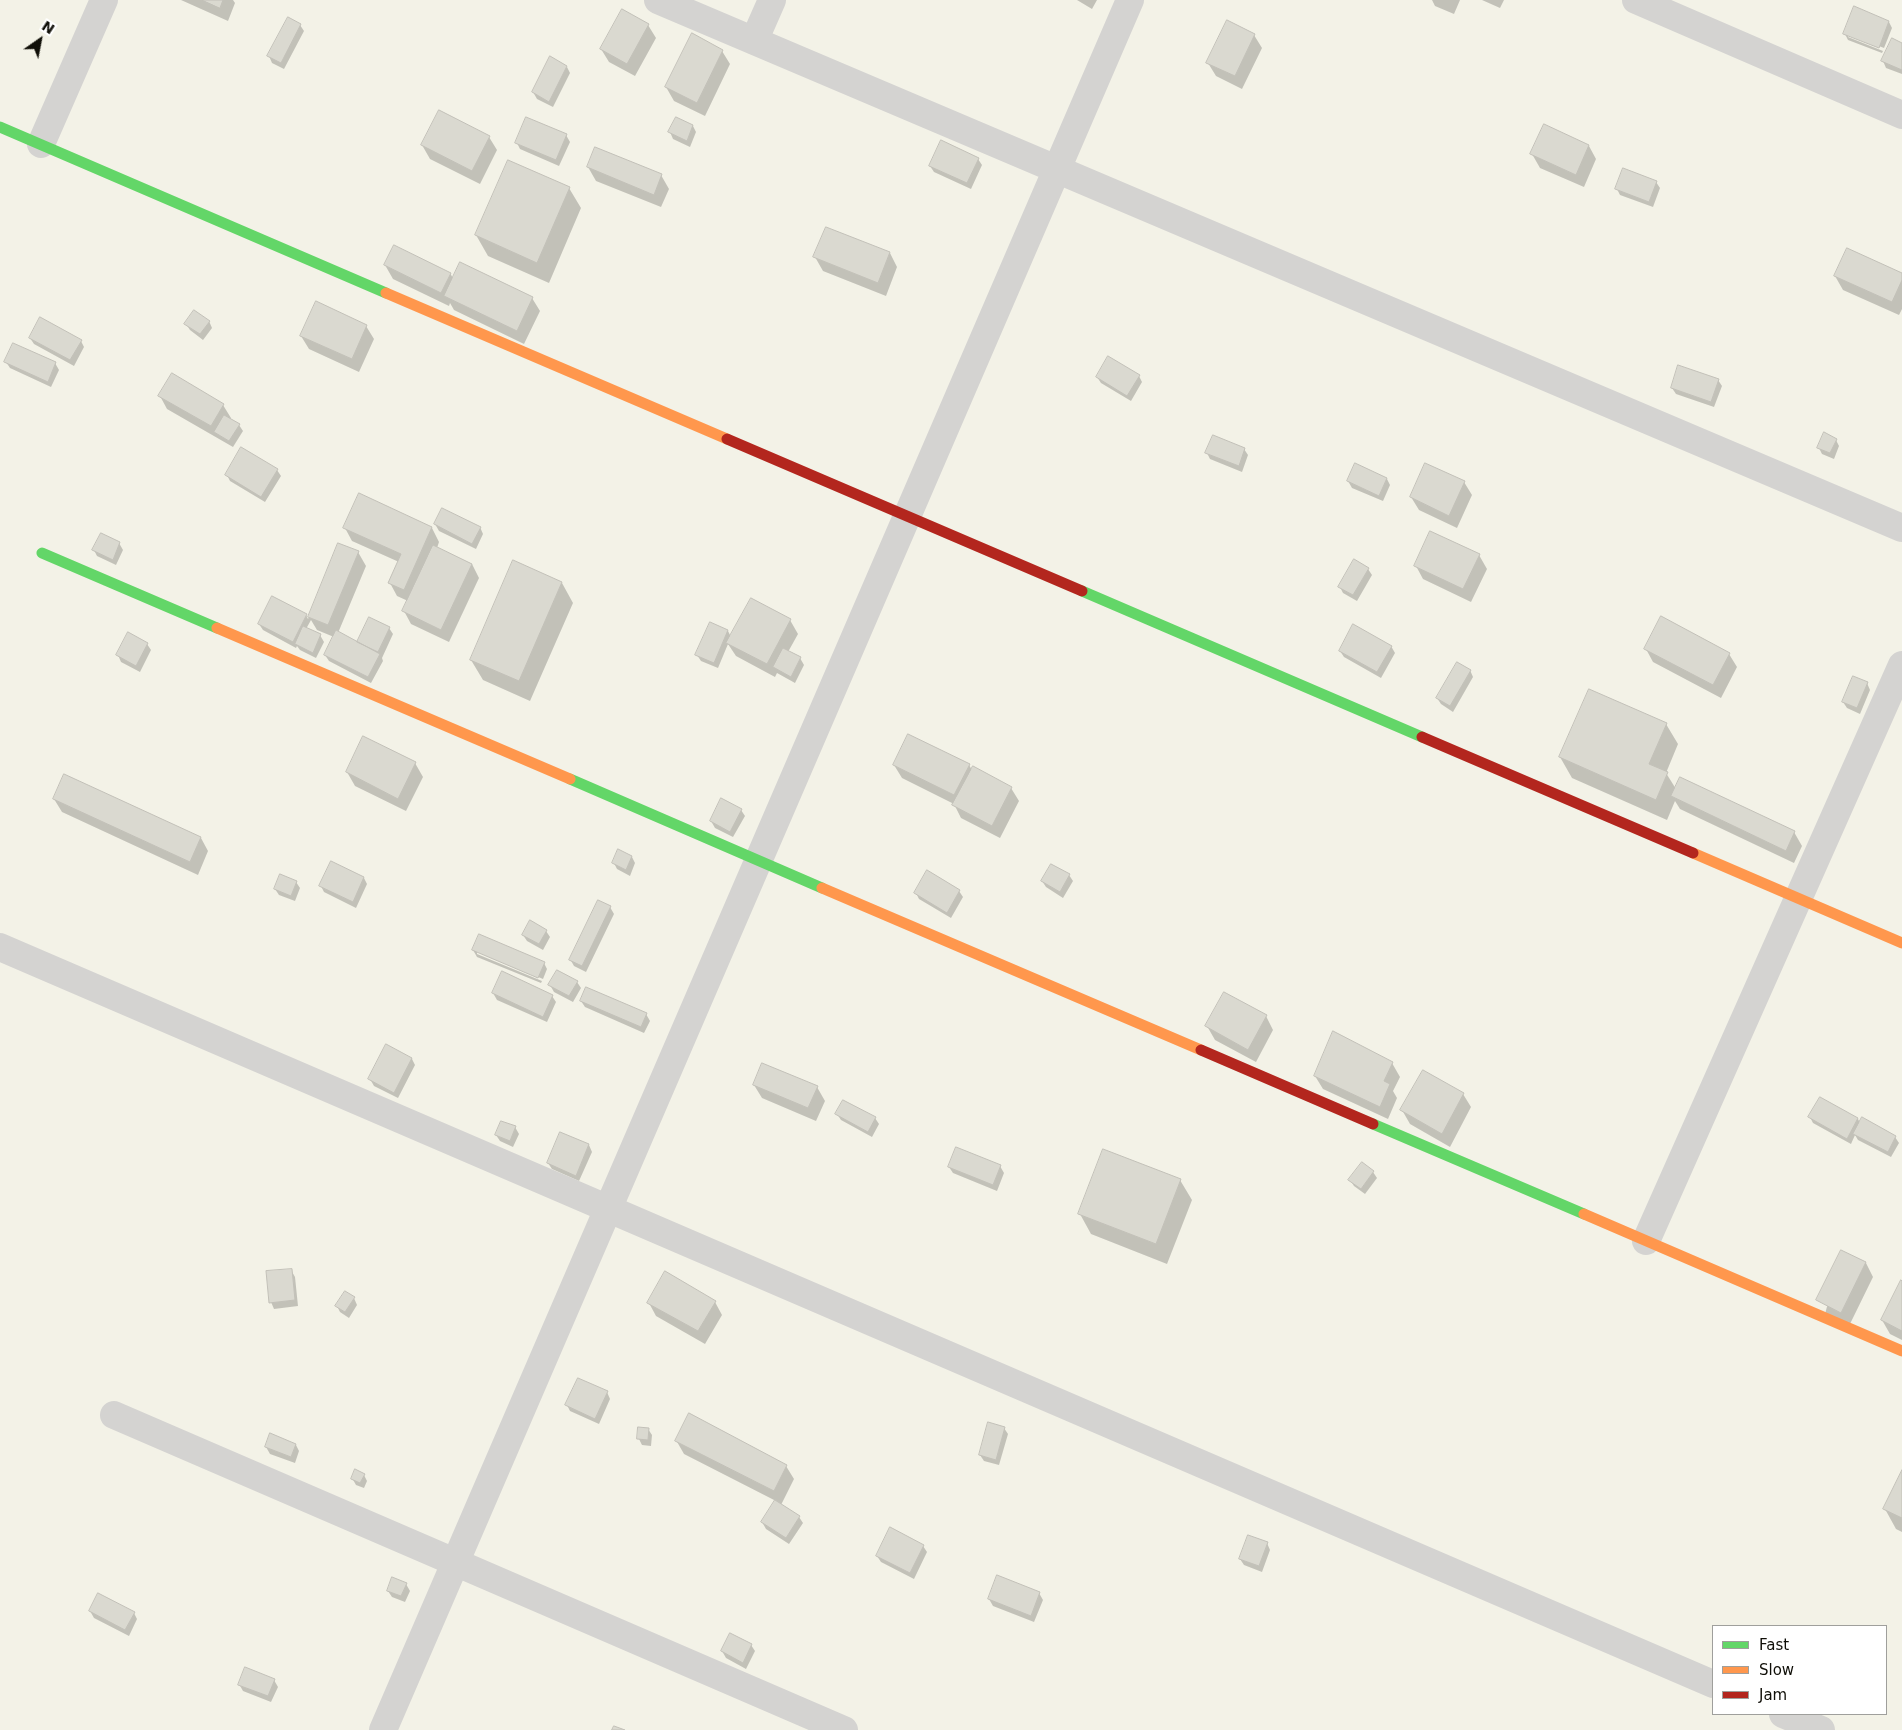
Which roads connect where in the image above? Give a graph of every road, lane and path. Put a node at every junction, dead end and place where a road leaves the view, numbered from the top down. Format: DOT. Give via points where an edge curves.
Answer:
graph roads {
  1 [pos="104,0"];
  2 [pos="658,0"];
  3 [pos="772,0"];
  4 [pos="1130,0"];
  5 [pos="1636,0"];
  6 [pos="754,41"];
  7 [pos="1902,115"];
  8 [pos="0,127"];
  9 [pos="41,144"];
  10 [pos="1057,170"];
  11 [pos="907,516"];
  12 [pos="1902,528"];
  13 [pos="42,553"];
  14 [pos="1902,665"];
  15 [pos="759,861"];
  16 [pos="1798,898"];
  17 [pos="1902,943"];
  18 [pos="0,947"];
  19 [pos="608,1209"];
  20 [pos="1646,1241"];
  21 [pos="1902,1351"];
  22 [pos="114,1415"];
  23 [pos="455,1562"];
  24 [pos="1712,1684"];
  25 [pos="1785,1715"];
  26 [pos="383,1730"];
  27 [pos="844,1730"];
  28 [pos="1821,1730"];
  1 -- 9 [label="street"];
  2 -- 6 [label="street"];
  3 -- 6 [label="street"];
  4 -- 10 [label="street"];
  5 -- 7 [label="street"];
  6 -- 10 [label="street"];
  8 -- 9 [label="street"];
  9 -- 11 [label="street"];
  10 -- 11 [label="street"];
  10 -- 12 [label="street"];
  11 -- 15 [label="street"];
  11 -- 16 [label="street"];
  13 -- 15 [label="street"];
  14 -- 16 [label="street"];
  15 -- 19 [label="street"];
  15 -- 20 [label="street"];
  16 -- 17 [label="street"];
  16 -- 20 [label="street"];
  18 -- 19 [label="street"];
  19 -- 23 [label="street"];
  19 -- 24 [label="street"];
  20 -- 21 [label="street"];
  22 -- 23 [label="street"];
  23 -- 26 [label="street"];
  23 -- 27 [label="street"];
  25 -- 28 [label="street"];
}
